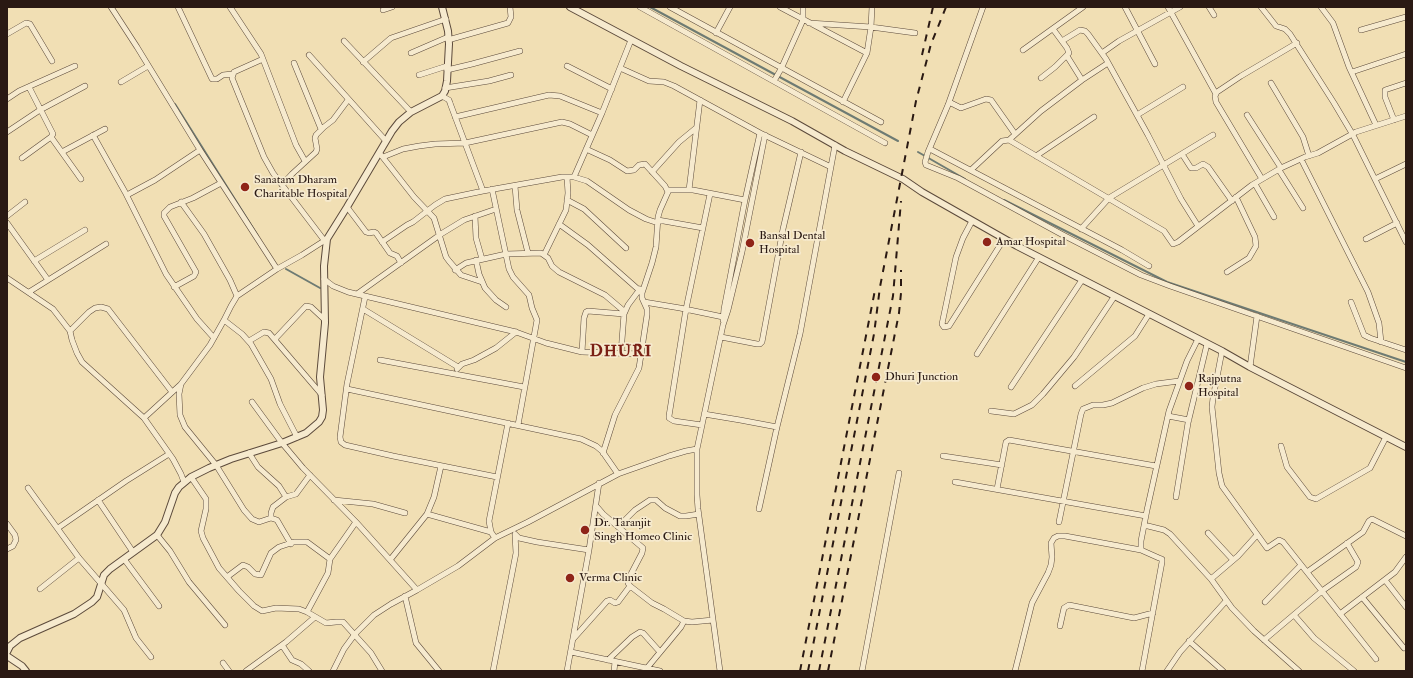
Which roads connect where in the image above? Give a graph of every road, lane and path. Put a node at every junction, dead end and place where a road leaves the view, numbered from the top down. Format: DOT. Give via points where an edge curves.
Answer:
graph roads {
  1 [pos="111,7"];
  2 [pos="230,7"];
  3 [pos="392,7"];
  4 [pos="442,7"];
  5 [pos="510,7"];
  6 [pos="570,7"];
  7 [pos="640,7"];
  8 [pos="670,7"];
  9 [pos="730,7"];
  10 [pos="780,7"];
  11 [pos="803,7"];
  12 [pos="872,7"];
  13 [pos="983,7"];
  14 [pos="1083,7"];
  15 [pos="1125,7"];
  16 [pos="1168,7"];
  17 [pos="1180,7"];
  18 [pos="1210,7"];
  19 [pos="1261,7"];
  20 [pos="1321,7"];
  21 [pos="180,8"];
  22 [pos="383,10"];
  23 [pos="1171,12"];
  24 [pos="1214,15"];
  25 [pos="1406,17"];
  26 [pos="446,19"];
  27 [pos="803,20"];
  28 [pos="809,23"];
  29 [pos="871,27"];
  30 [pos="1052,29"];
  31 [pos="1361,30"];
  32 [pos="1137,32"];
  33 [pos="716,33"];
  34 [pos="915,33"];
  35 [pos="7,34"];
  36 [pos="448,39"];
  37 [pos="631,40"];
  38 [pos="344,41"];
  39 [pos="1062,41"];
  40 [pos="1297,43"];
  41 [pos="1023,50"];
  42 [pos="520,51"];
  43 [pos="411,53"];
  44 [pos="867,53"];
  45 [pos="1102,53"];
  46 [pos="1406,54"];
  47 [pos="309,55"];
  48 [pos="1067,56"];
  49 [pos="263,59"];
  50 [pos="52,61"];
  51 [pos="363,62"];
  52 [pos="294,63"];
  53 [pos="1108,63"];
  54 [pos="1155,64"];
  55 [pos="75,66"];
  56 [pos="148,66"];
  57 [pos="567,66"];
  58 [pos="447,68"];
  59 [pos="620,68"];
  60 [pos="780,70"];
  61 [pos="1352,72"];
  62 [pos="232,74"];
  63 [pos="419,75"];
  64 [pos="511,75"];
  65 [pos="1041,78"];
  66 [pos="775,80"];
  67 [pos="1082,80"];
  68 [pos="121,82"];
  69 [pos="1271,83"];
  70 [pos="1406,83"];
  71 [pos="85,86"];
  72 [pos="29,87"];
  73 [pos="1183,87"];
  74 [pos="445,88"];
  75 [pos="612,89"];
  76 [pos="1216,94"];
  77 [pos="442,96"];
  78 [pos="7,99"];
  79 [pos="348,100"];
  80 [pos="700,100"];
  81 [pos="843,102"];
  82 [pos="949,102"];
  83 [pos="40,110"];
  84 [pos="411,112"];
  85 [pos="602,114"];
  86 [pos="1137,114"];
  87 [pos="1247,115"];
  88 [pos="1406,116"];
  89 [pos="455,117"];
  90 [pos="1094,117"];
  91 [pos="1394,120"];
  92 [pos="881,122"];
  93 [pos="1376,125"];
  94 [pos="696,128"];
  95 [pos="105,129"];
  96 [pos="321,129"];
  97 [pos="7,132"];
  98 [pos="762,134"];
  99 [pos="1014,134"];
  100 [pos="1353,134"];
  101 [pos="93,135"];
  102 [pos="592,135"];
  103 [pos="1213,135"];
  104 [pos="51,137"];
  105 [pos="1009,140"];
  106 [pos="386,142"];
  107 [pos="465,143"];
  108 [pos="885,143"];
  109 [pos="835,145"];
  110 [pos="586,149"];
  111 [pos="200,150"];
  112 [pos="929,150"];
  113 [pos="62,152"];
  114 [pos="801,152"];
  115 [pos="381,154"];
  116 [pos="1182,154"];
  117 [pos="1036,156"];
  118 [pos="1309,156"];
  119 [pos="22,158"];
  120 [pos="1300,159"];
  121 [pos="305,161"];
  122 [pos="1406,164"];
  123 [pos="1164,165"];
  124 [pos="831,167"];
  125 [pos="1280,169"];
  126 [pos="971,170"];
  127 [pos="652,172"];
  128 [pos="567,177"];
  129 [pos="574,177"];
  130 [pos="81,179"];
  131 [pos="1375,179"];
  132 [pos="1262,180"];
  133 [pos="221,183"];
  134 [pos="1255,184"];
  135 [pos="282,185"];
  136 [pos="515,186"];
  137 [pos="492,189"];
  138 [pos="668,190"];
  139 [pos="689,190"];
  140 [pos="483,191"];
  141 [pos="710,194"];
  142 [pos="127,195"];
  143 [pos="1109,198"];
  144 [pos="1234,199"];
  145 [pos="567,200"];
  146 [pos="745,200"];
  147 [pos="25,202"];
  148 [pos="181,202"];
  149 [pos="347,207"];
  150 [pos="1303,208"];
  151 [pos="496,209"];
  152 [pos="427,211"];
  153 [pos="7,215"];
  154 [pos="475,216"];
  155 [pos="1274,217"];
  156 [pos="658,221"];
  157 [pos="972,221"];
  158 [pos="7,223"];
  159 [pos="1397,223"];
  160 [pos="559,224"];
  161 [pos="1198,226"];
  162 [pos="703,228"];
  163 [pos="1081,229"];
  164 [pos="85,230"];
  165 [pos="440,236"];
  166 [pos="326,239"];
  167 [pos="1004,239"];
  168 [pos="1366,239"];
  169 [pos="382,242"];
  170 [pos="1406,242"];
  171 [pos="106,244"];
  172 [pos="626,248"];
  173 [pos="528,253"];
  174 [pos="506,254"];
  175 [pos="544,255"];
  176 [pos="1039,257"];
  177 [pos="479,259"];
  178 [pos="34,260"];
  179 [pos="401,263"];
  180 [pos="1149,266"];
  181 [pos="277,269"];
  182 [pos="455,270"];
  183 [pos="1227,272"];
  184 [pos="7,278"];
  185 [pos="324,279"];
  186 [pos="48,280"];
  187 [pos="1082,280"];
  188 [pos="482,282"];
  189 [pos="644,285"];
  190 [pos="174,287"];
  191 [pos="639,290"];
  192 [pos="29,292"];
  193 [pos="357,294"];
  194 [pos="238,296"];
  195 [pos="366,297"];
  196 [pos="1114,297"];
  197 [pos="644,302"];
  198 [pos="1350,302"];
  199 [pos="506,307"];
  200 [pos="363,309"];
  201 [pos="686,309"];
  202 [pos="624,313"];
  203 [pos="1149,314"];
  204 [pos="1257,316"];
  205 [pos="723,317"];
  206 [pos="224,320"];
  207 [pos="325,320"];
  208 [pos="723,325"];
  209 [pos="70,331"];
  210 [pos="516,332"];
  211 [pos="721,337"];
  212 [pos="214,338"];
  213 [pos="274,339"];
  214 [pos="1198,339"];
  215 [pos="533,340"];
  216 [pos="249,341"];
  217 [pos="1381,342"];
  218 [pos="1207,344"];
  219 [pos="1406,350"];
  220 [pos="1222,351"];
  221 [pos="582,352"];
  222 [pos="621,353"];
  223 [pos="642,354"];
  224 [pos="977,354"];
  225 [pos="380,360"];
  226 [pos="458,367"];
  227 [pos="1250,367"];
  228 [pos="1406,368"];
  229 [pos="457,374"];
  230 [pos="1179,381"];
  231 [pos="181,384"];
  232 [pos="1075,386"];
  233 [pos="524,387"];
  234 [pos="1011,387"];
  235 [pos="347,389"];
  236 [pos="172,392"];
  237 [pos="322,396"];
  238 [pos="252,402"];
  239 [pos="991,411"];
  240 [pos="704,414"];
  241 [pos="1168,416"];
  242 [pos="144,418"];
  243 [pos="1189,420"];
  244 [pos="508,423"];
  245 [pos="518,425"];
  246 [pos="702,425"];
  247 [pos="777,427"];
  248 [pos="297,437"];
  249 [pos="1386,437"];
  250 [pos="282,443"];
  251 [pos="1281,446"];
  252 [pos="1406,447"];
  253 [pos="697,449"];
  254 [pos="1073,452"];
  255 [pos="249,453"];
  256 [pos="603,453"];
  257 [pos="169,454"];
  258 [pos="943,456"];
  259 [pos="216,464"];
  260 [pos="1002,465"];
  261 [pos="441,466"];
  262 [pos="1156,466"];
  263 [pos="899,473"];
  264 [pos="618,474"];
  265 [pos="310,475"];
  266 [pos="191,476"];
  267 [pos="497,477"];
  268 [pos="184,482"];
  269 [pos="955,482"];
  270 [pos="599,483"];
  271 [pos="28,488"];
  272 [pos="997,489"];
  273 [pos="286,497"];
  274 [pos="1176,497"];
  275 [pos="98,500"];
  276 [pos="334,500"];
  277 [pos="1063,501"];
  278 [pos="596,507"];
  279 [pos="759,509"];
  280 [pos="405,513"];
  281 [pos="426,514"];
  282 [pos="699,514"];
  283 [pos="1146,516"];
  284 [pos="271,518"];
  285 [pos="356,522"];
  286 [pos="1059,522"];
  287 [pos="7,524"];
  288 [pos="1144,525"];
  289 [pos="618,527"];
  290 [pos="58,528"];
  291 [pos="511,530"];
  292 [pos="491,532"];
  293 [pos="1208,533"];
  294 [pos="157,535"];
  295 [pos="1257,535"];
  296 [pos="515,536"];
  297 [pos="1406,536"];
  298 [pos="495,538"];
  299 [pos="1347,543"];
  300 [pos="291,544"];
  301 [pos="7,549"];
  302 [pos="589,550"];
  303 [pos="1141,550"];
  304 [pos="133,552"];
  305 [pos="1406,557"];
  306 [pos="79,558"];
  307 [pos="124,559"];
  308 [pos="330,559"];
  309 [pos="390,560"];
  310 [pos="1233,560"];
  311 [pos="1301,565"];
  312 [pos="1307,572"];
  313 [pos="226,577"];
  314 [pos="1211,579"];
  315 [pos="1385,580"];
  316 [pos="101,582"];
  317 [pos="630,586"];
  318 [pos="40,588"];
  319 [pos="417,590"];
  320 [pos="1322,591"];
  321 [pos="405,596"];
  322 [pos="1362,598"];
  323 [pos="1226,601"];
  324 [pos="1265,602"];
  325 [pos="159,606"];
  326 [pos="1406,607"];
  327 [pos="308,612"];
  328 [pos="1153,613"];
  329 [pos="1294,614"];
  330 [pos="1340,614"];
  331 [pos="315,617"];
  332 [pos="714,620"];
  333 [pos="684,621"];
  334 [pos="225,625"];
  335 [pos="1060,626"];
  336 [pos="355,634"];
  337 [pos="574,639"];
  338 [pos="1264,640"];
  339 [pos="1189,641"];
  340 [pos="282,645"];
  341 [pos="1404,648"];
  342 [pos="7,652"];
  343 [pos="571,652"];
  344 [pos="660,652"];
  345 [pos="7,656"];
  346 [pos="151,657"];
  347 [pos="1376,659"];
  348 [pos="608,660"];
  349 [pos="616,662"];
  350 [pos="223,663"];
  351 [pos="647,668"];
  352 [pos="26,671"];
  353 [pos="229,671"];
  354 [pos="246,671"];
  355 [pos="309,671"];
  356 [pos="333,671"];
  357 [pos="382,671"];
  358 [pos="439,671"];
  359 [pos="493,671"];
  360 [pos="567,671"];
  361 [pos="614,671"];
  362 [pos="657,671"];
  363 [pos="720,671"];
  364 [pos="862,671"];
  365 [pos="1015,671"];
  366 [pos="1142,671"];
  367 [pos="1167,671"];
  368 [pos="1223,671"];
  369 [pos="1299,671"];
  370 [pos="1354,671"];
  1 -- 56 [label="street"];
  2 -- 49 [label="street"];
  3 -- 22 [label="street"];
  4 -- 26 [label="street"];
  5 -- 36 [label="street" via="511,17 508,23"];
  6 -- 37 [label="street"];
  7 -- 66 [label="street"];
  8 -- 33 [label="street"];
  9 -- 33 [label="street"];
  10 -- 27 [label="street"];
  11 -- 27 [label="street"];
  12 -- 29 [label="street"];
  13 -- 82 [label="street"];
  14 -- 30 [label="street"];
  15 -- 32 [label="street"];
  16 -- 23 [label="street"];
  17 -- 23 [label="street"];
  18 -- 24 [label="street"];
  19 -- 40 [label="street" via="1276,26 1286,30"];
  20 -- 61 [label="street" via="1333,23"];
  21 -- 62 [label="street" via="212,79"];
  23 -- 32 [label="street"];
  23 -- 76 [label="street"];
  25 -- 31 [label="street"];
  26 -- 36 [label="street"];
  26 -- 51 [label="street" via="391,38"];
  27 -- 28 [label="street"];
  27 -- 60 [label="street"];
  28 -- 29 [label="street"];
  28 -- 44 [label="street"];
  29 -- 34 [label="street"];
  29 -- 44 [label="street"];
  30 -- 39 [label="street"];
  30 -- 41 [label="street"];
  32 -- 45 [label="street"];
  32 -- 54 [label="street"];
  33 -- 60 [label="street"];
  35 -- 50 [label="street" via="26,23 30,24"];
  36 -- 43 [label="street"];
  36 -- 58 [label="street"];
  37 -- 59 [label="street"];
  37 -- 109 [label="street"];
  38 -- 51 [label="street"];
  39 -- 45 [label="street" via="1082,30"];
  39 -- 48 [label="street" via="1069,51"];
  40 -- 76 [label="street"];
  40 -- 100 [label="street"];
  42 -- 58 [label="street"];
  44 -- 81 [label="street"];
  45 -- 53 [label="street"];
  46 -- 61 [label="street"];
  47 -- 79 [label="street"];
  48 -- 65 [label="street"];
  48 -- 67 [label="street"];
  49 -- 62 [label="street"];
  49 -- 121 [label="street" via="296,145"];
  51 -- 84 [label="street"];
  52 -- 96 [label="street"];
  53 -- 67 [label="street"];
  53 -- 86 [label="street"];
  55 -- 72 [label="street"];
  56 -- 68 [label="street"];
  56 -- 111 [label="street"];
  57 -- 75 [label="street"];
  58 -- 63 [label="street"];
  58 -- 74 [label="street"];
  59 -- 75 [label="street"];
  59 -- 80 [label="street" via="649,82 664,82"];
  60 -- 66 [label="street"];
  60 -- 81 [label="street"];
  61 -- 93 [label="street"];
  62 -- 135 [label="street" via="264,157"];
  64 -- 74 [label="street"];
  66 -- 108 [label="street"];
  67 -- 99 [label="street"];
  69 -- 118 [label="street" via="1303,137"];
  70 -- 91 [label="street" via="1388,88 1384,93"];
  71 -- 83 [label="street"];
  72 -- 78 [label="street"];
  72 -- 83 [label="street"];
  73 -- 86 [label="street"];
  74 -- 77 [label="street"];
  75 -- 85 [label="street"];
  76 -- 132 [label="street" via="1216,102"];
  77 -- 84 [label="street"];
  77 -- 89 [label="street" via="449,100"];
  79 -- 96 [label="street" via="333,120"];
  79 -- 106 [label="street"];
  80 -- 94 [label="street"];
  80 -- 98 [label="street"];
  81 -- 92 [label="street"];
  82 -- 99 [label="street" via="961,108 986,98 992,100"];
  82 -- 112 [label="street"];
  83 -- 97 [label="street"];
  83 -- 104 [label="street" via="52,132"];
  84 -- 106 [label="street" via="399,122"];
  85 -- 89 [label="street" via="560,96 549,95"];
  85 -- 102 [label="street"];
  86 -- 123 [label="street"];
  87 -- 125 [label="street"];
  88 -- 91 [label="street"];
  89 -- 107 [label="street"];
  90 -- 117 [label="street"];
  91 -- 93 [label="street"];
  93 -- 100 [label="street"];
  94 -- 127 [label="street" via="679,142"];
  94 -- 139 [label="street"];
  95 -- 101 [label="street"];
  96 -- 121 [label="street" via="315,138 316,152"];
  98 -- 114 [label="street"];
  98 -- 146 [label="street"];
  98 -- 208 [label="street" via="737,274"];
  99 -- 105 [label="street"];
  100 -- 118 [label="street"];
  100 -- 131 [label="street"];
  101 -- 113 [label="street"];
  101 -- 142 [label="street"];
  102 -- 107 [label="street" via="562,122"];
  102 -- 110 [label="street"];
  103 -- 116 [label="street"];
  104 -- 113 [label="street"];
  104 -- 119 [label="street"];
  105 -- 117 [label="street"];
  105 -- 126 [label="street" via="1002,141"];
  106 -- 115 [label="street"];
  107 -- 115 [label="street" via="419,146"];
  107 -- 140 [label="street"];
  109 -- 124 [label="street"];
  109 -- 157 [label="street" via="903,179"];
  110 -- 127 [label="street" via="628,170 645,164"];
  110 -- 129 [label="street"];
  111 -- 133 [label="street"];
  111 -- 142 [label="street"];
  112 -- 126 [label="street"];
  112 -- 204 [label="street" via="926,164 958,178 1063,235 1141,274"];
  113 -- 130 [label="street"];
  114 -- 124 [label="street"];
  114 -- 211 [label="street" via="783,229 762,342 757,344"];
  115 -- 149 [label="street"];
  115 -- 152 [label="street"];
  116 -- 123 [label="street"];
  116 -- 144 [label="street" via="1191,168 1203,164 1208,167"];
  117 -- 143 [label="street"];
  118 -- 120 [label="street"];
  120 -- 125 [label="street"];
  120 -- 217 [label="street" via="1368,292 1379,324"];
  121 -- 135 [label="street"];
  122 -- 131 [label="street"];
  123 -- 143 [label="street"];
  123 -- 161 [label="street"];
  124 -- 247 [label="street" via="800,334"];
  125 -- 132 [label="street"];
  125 -- 150 [label="street"];
  126 -- 163 [label="street"];
  127 -- 138 [label="street"];
  128 -- 129 [label="street"];
  128 -- 136 [label="street"];
  128 -- 145 [label="street"];
  129 -- 156 [label="street" via="587,180 646,220"];
  131 -- 159 [label="street"];
  132 -- 134 [label="street"];
  133 -- 148 [label="street"];
  133 -- 181 [label="street"];
  134 -- 144 [label="street"];
  134 -- 155 [label="street"];
  135 -- 166 [label="street"];
  136 -- 137 [label="street"];
  136 -- 173 [label="street" via="517,210"];
  137 -- 140 [label="street"];
  137 -- 151 [label="street"];
  138 -- 139 [label="street"];
  138 -- 156 [label="street"];
  139 -- 141 [label="street"];
  140 -- 152 [label="street" via="446,199"];
  141 -- 146 [label="street"];
  141 -- 162 [label="street"];
  142 -- 190 [label="street"];
  143 -- 161 [label="street" via="1164,230 1173,244"];
  143 -- 163 [label="street"];
  144 -- 161 [label="street"];
  144 -- 183 [label="street" via="1255,237 1256,246 1249,258"];
  145 -- 160 [label="street" via="566,210"];
  145 -- 172 [label="street" via="584,209"];
  146 -- 205 [label="street"];
  147 -- 153 [label="street"];
  148 -- 190 [label="street" via="166,210 164,216 196,272 194,276"];
  148 -- 194 [label="street" via="218,257"];
  149 -- 166 [label="street"];
  149 -- 169 [label="street" via="366,232 375,232"];
  151 -- 154 [label="street"];
  151 -- 174 [label="street"];
  152 -- 165 [label="street" via="434,218"];
  152 -- 169 [label="street"];
  154 -- 165 [label="street"];
  154 -- 177 [label="street"];
  156 -- 162 [label="street"];
  156 -- 189 [label="street" via="654,258"];
  157 -- 167 [label="street"];
  157 -- 167 [label="street" via="956,257 942,324 944,327 948,326"];
  158 -- 178 [label="street"];
  159 -- 168 [label="street"];
  159 -- 170 [label="street"];
  160 -- 175 [label="street"];
  160 -- 191 [label="street" via="593,249"];
  162 -- 201 [label="street"];
  163 -- 180 [label="street"];
  164 -- 178 [label="street"];
  165 -- 179 [label="street"];
  165 -- 182 [label="street" via="446,257"];
  166 -- 181 [label="street"];
  166 -- 185 [label="street"];
  167 -- 176 [label="street"];
  169 -- 179 [label="street"];
  171 -- 186 [label="street"];
  173 -- 174 [label="street"];
  173 -- 175 [label="street"];
  174 -- 177 [label="street"];
  174 -- 215 [label="street" via="510,272 529,295 537,317"];
  175 -- 202 [label="street" via="559,272 605,295"];
  176 -- 187 [label="street"];
  176 -- 224 [label="street"];
  177 -- 182 [label="street"];
  177 -- 188 [label="street"];
  178 -- 186 [label="street"];
  179 -- 193 [label="street"];
  181 -- 194 [label="street"];
  182 -- 188 [label="street" via="461,275"];
  184 -- 192 [label="street"];
  185 -- 193 [label="street" via="340,289"];
  185 -- 207 [label="street"];
  186 -- 192 [label="street"];
  187 -- 196 [label="street"];
  187 -- 234 [label="street"];
  188 -- 199 [label="street" via="490,295"];
  189 -- 191 [label="street"];
  189 -- 197 [label="street"];
  190 -- 212 [label="street"];
  191 -- 202 [label="street"];
  192 -- 209 [label="street" via="53,309"];
  193 -- 195 [label="street"];
  194 -- 206 [label="street"];
  195 -- 200 [label="street"];
  195 -- 210 [label="street"];
  196 -- 203 [label="street"];
  196 -- 239 [label="street" via="1074,357 1032,405 1014,414"];
  197 -- 201 [label="street"];
  197 -- 223 [label="street" via="647,315"];
  198 -- 217 [label="street" via="1364,334"];
  200 -- 226 [label="street"];
  200 -- 235 [label="street"];
  201 -- 205 [label="street"];
  201 -- 246 [label="street" via="669,416 674,421"];
  202 -- 221 [label="street" via="586,312"];
  202 -- 222 [label="street"];
  203 -- 214 [label="street"];
  203 -- 232 [label="street" via="1135,336"];
  204 -- 227 [label="street"];
  204 -- 228 [label="street"];
  205 -- 208 [label="street"];
  206 -- 212 [label="street"];
  206 -- 216 [label="street"];
  207 -- 213 [label="street" via="306,306"];
  207 -- 237 [label="street" via="320,370"];
  208 -- 211 [label="street"];
  209 -- 236 [label="street" via="95,308 108,309"];
  209 -- 242 [label="street" via="82,362"];
  210 -- 215 [label="street"];
  210 -- 226 [label="street" via="496,348"];
  211 -- 240 [label="street"];
  212 -- 231 [label="street"];
  213 -- 216 [label="street" via="269,333 264,332"];
  213 -- 237 [label="street"];
  214 -- 218 [label="street"];
  214 -- 230 [label="street"];
  215 -- 221 [label="street"];
  215 -- 233 [label="street"];
  216 -- 248 [label="street" via="271,379 280,404"];
  217 -- 219 [label="street"];
  218 -- 220 [label="street"];
  218 -- 243 [label="street"];
  220 -- 227 [label="street"];
  220 -- 295 [label="street" via="1212,407 1220,481"];
  221 -- 222 [label="street"];
  222 -- 223 [label="street"];
  223 -- 256 [label="street" via="637,375 614,415"];
  225 -- 229 [label="street"];
  226 -- 229 [label="street"];
  227 -- 249 [label="street"];
  229 -- 233 [label="street"];
  230 -- 241 [label="street"];
  230 -- 254 [label="street" via="1156,384 1112,403 1093,405 1083,410"];
  231 -- 236 [label="street"];
  231 -- 259 [label="street" via="179,400 182,422"];
  233 -- 245 [label="street"];
  235 -- 244 [label="street"];
  235 -- 261 [label="street" via="340,437 342,444"];
  236 -- 242 [label="street"];
  237 -- 248 [label="street" via="323,410 319,422"];
  238 -- 250 [label="street"];
  240 -- 246 [label="street"];
  240 -- 247 [label="street"];
  241 -- 243 [label="street"];
  241 -- 262 [label="street"];
  242 -- 257 [label="street"];
  243 -- 274 [label="street"];
  244 -- 245 [label="street"];
  244 -- 267 [label="street"];
  245 -- 256 [label="street" via="581,439 596,446"];
  246 -- 253 [label="street"];
  247 -- 279 [label="street"];
  248 -- 250 [label="street"];
  249 -- 251 [label="street" via="1366,472 1316,499 1310,497 1287,467"];
  249 -- 252 [label="street"];
  250 -- 255 [label="street"];
  250 -- 265 [label="street"];
  253 -- 264 [label="street"];
  253 -- 282 [label="street" via="696,495"];
  254 -- 260 [label="street" via="1009,440 1006,442"];
  254 -- 262 [label="street"];
  254 -- 277 [label="street"];
  255 -- 259 [label="street"];
  255 -- 273 [label="street" via="258,467 279,486"];
  256 -- 264 [label="street"];
  257 -- 268 [label="street" via="182,474"];
  257 -- 275 [label="street"];
  258 -- 260 [label="street"];
  259 -- 266 [label="street"];
  259 -- 284 [label="street" via="249,516 259,522"];
  260 -- 272 [label="street"];
  261 -- 267 [label="street"];
  261 -- 281 [label="street" via="436,492"];
  262 -- 283 [label="street"];
  263 -- 364 [label="street"];
  264 -- 270 [label="street"];
  265 -- 273 [label="street" via="296,494"];
  265 -- 276 [label="street"];
  266 -- 268 [label="street"];
  266 -- 313 [label="street" via="206,498 202,534"];
  267 -- 292 [label="street" via="489,521"];
  268 -- 294 [label="street" via="175,493 165,522"];
  269 -- 272 [label="street"];
  270 -- 278 [label="street"];
  270 -- 291 [label="street"];
  271 -- 290 [label="street"];
  272 -- 277 [label="street"];
  273 -- 284 [label="street" via="274,507"];
  275 -- 290 [label="street"];
  275 -- 304 [label="street"];
  276 -- 280 [label="street" via="373,504"];
  276 -- 285 [label="street"];
  277 -- 283 [label="street"];
  277 -- 286 [label="street"];
  278 -- 289 [label="street"];
  278 -- 302 [label="street"];
  281 -- 292 [label="street"];
  281 -- 309 [label="street"];
  282 -- 289 [label="street" via="680,516 656,500 650,500"];
  282 -- 332 [label="street"];
  283 -- 288 [label="street"];
  284 -- 300 [label="street" via="277,520"];
  285 -- 308 [label="street"];
  285 -- 309 [label="street"];
  287 -- 301 [label="street" via="16,540"];
  288 -- 303 [label="street"];
  288 -- 314 [label="street" via="1170,534"];
  289 -- 317 [label="street" via="643,548 630,576"];
  290 -- 306 [label="street"];
  291 -- 296 [label="street"];
  291 -- 298 [label="street"];
  292 -- 298 [label="street"];
  293 -- 310 [label="street"];
  294 -- 304 [label="street"];
  294 -- 334 [label="street" via="189,582"];
  295 -- 310 [label="street"];
  295 -- 311 [label="street" via="1267,548 1280,540"];
  296 -- 302 [label="street"];
  296 -- 359 [label="street" via="516,553"];
  297 -- 299 [label="street" via="1372,519 1363,532"];
  298 -- 319 [label="street" via="458,566"];
  299 -- 312 [label="street"];
  299 -- 320 [label="street" via="1358,564"];
  300 -- 308 [label="street" via="307,542"];
  300 -- 313 [label="street" via="279,547 271,553 261,575 255,574 243,565"];
  302 -- 337 [label="street"];
  303 -- 328 [label="street" via="1162,559"];
  303 -- 365 [label="street" via="1065,536 1054,538 1051,543 1051,565 1032,603"];
  304 -- 307 [label="street"];
  305 -- 315 [label="street"];
  306 -- 316 [label="street"];
  306 -- 318 [label="street"];
  307 -- 316 [label="street" via="110,569"];
  307 -- 325 [label="street"];
  308 -- 327 [label="street" via="328,573"];
  309 -- 319 [label="street"];
  310 -- 314 [label="street"];
  311 -- 312 [label="street"];
  311 -- 324 [label="street"];
  312 -- 320 [label="street"];
  313 -- 327 [label="street" via="258,609 299,609"];
  314 -- 323 [label="street"];
  315 -- 322 [label="street"];
  315 -- 326 [label="street"];
  316 -- 342 [label="street" via="97,597 88,605 60,621 20,638"];
  316 -- 346 [label="street" via="124,610 136,638"];
  317 -- 333 [label="street" via="652,603"];
  317 -- 337 [label="street" via="618,602 607,601"];
  319 -- 321 [label="street"];
  320 -- 329 [label="street"];
  320 -- 330 [label="street"];
  321 -- 336 [label="street" via="382,609"];
  321 -- 358 [label="street" via="416,643"];
  322 -- 330 [label="street"];
  322 -- 341 [label="street"];
  323 -- 338 [label="street"];
  323 -- 339 [label="street"];
  327 -- 331 [label="street"];
  328 -- 335 [label="street" via="1134,618 1069,605 1064,608"];
  328 -- 366 [label="street"];
  329 -- 338 [label="street"];
  329 -- 370 [label="street" via="1314,638"];
  330 -- 347 [label="street"];
  331 -- 336 [label="street" via="326,623 343,622"];
  331 -- 340 [label="street"];
  332 -- 333 [label="street"];
  332 -- 363 [label="street"];
  333 -- 344 [label="street"];
  336 -- 356 [label="street"];
  336 -- 357 [label="street"];
  337 -- 343 [label="street"];
  338 -- 369 [label="street"];
  339 -- 367 [label="street"];
  339 -- 368 [label="street"];
  340 -- 354 [label="street"];
  340 -- 355 [label="street" via="292,660"];
  343 -- 348 [label="street"];
  343 -- 360 [label="street"];
  344 -- 348 [label="street" via="640,632"];
  344 -- 351 [label="street"];
  345 -- 352 [label="street"];
  348 -- 349 [label="street"];
  349 -- 351 [label="street"];
  349 -- 361 [label="street"];
  350 -- 353 [label="street"];
  351 -- 362 [label="street"];
}
